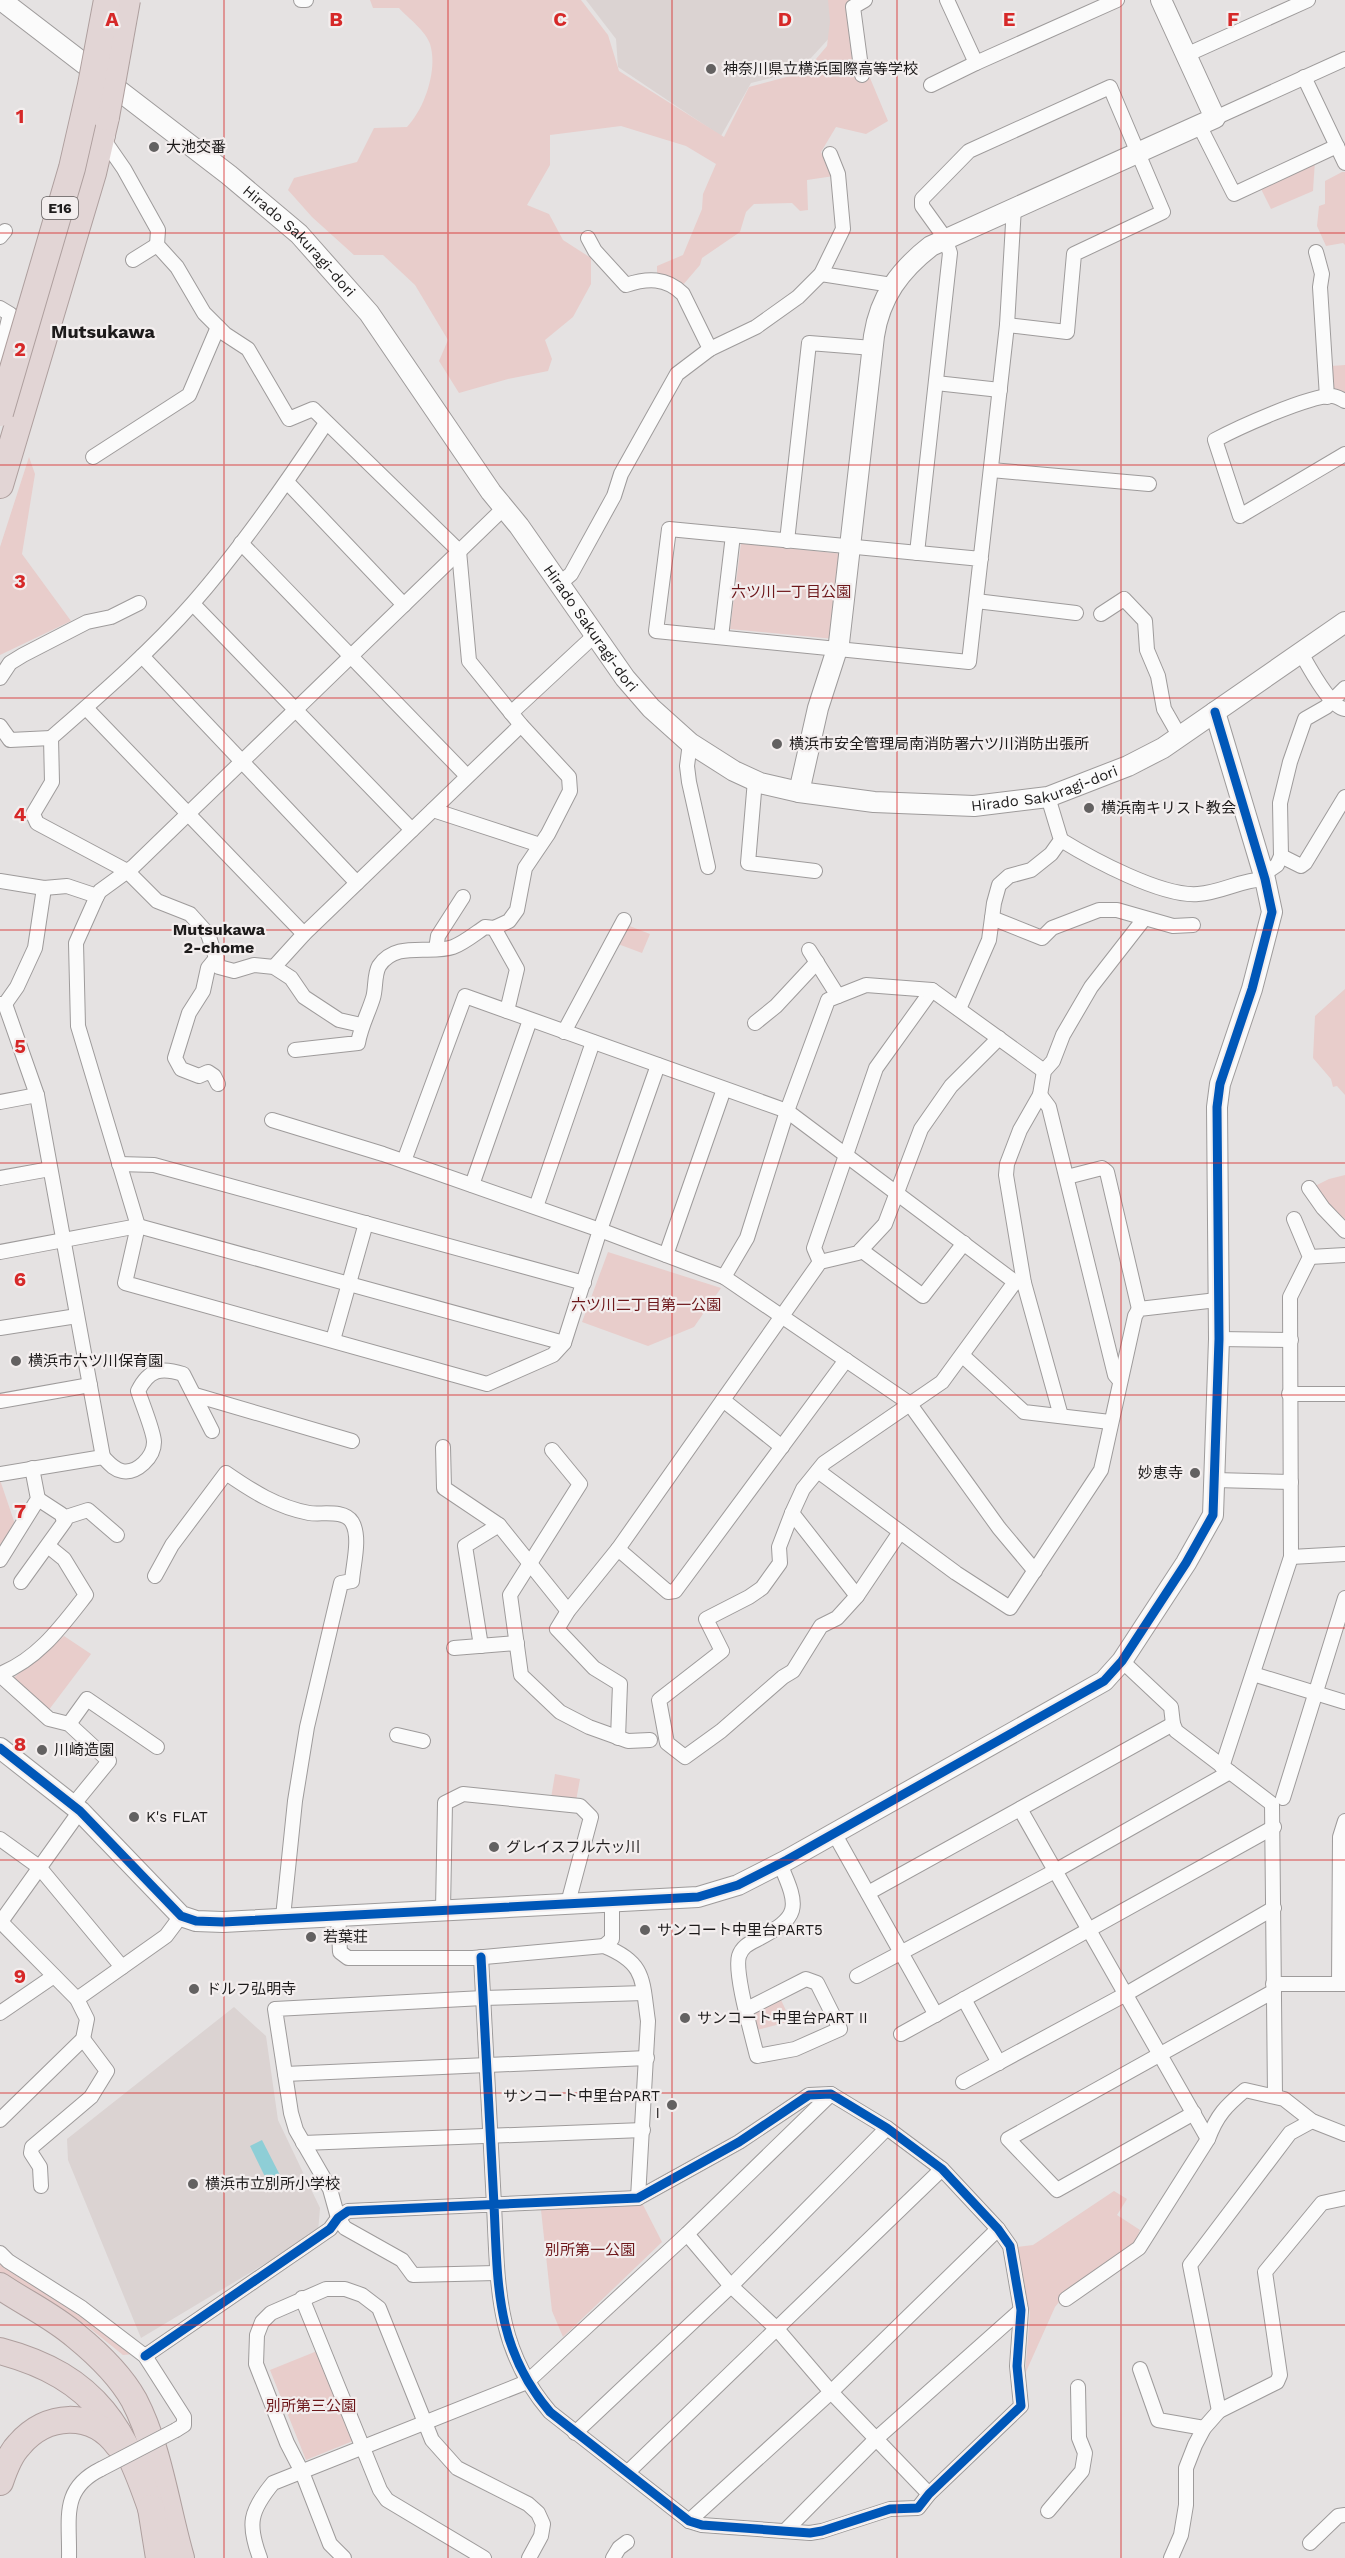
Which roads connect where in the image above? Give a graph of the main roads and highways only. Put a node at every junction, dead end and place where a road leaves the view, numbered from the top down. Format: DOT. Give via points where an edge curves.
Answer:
graph roads {
  1 [pos="107,0"];
  2 [pos="127,0"];
  3 [pos="0,413"];
  4 [pos="0,485"];
  5 [pos="0,2286"];
  6 [pos="0,2339"];
  7 [pos="0,2351"];
  8 [pos="0,2482"];
  9 [pos="154,2490"];
  10 [pos="159,2558"];
  11 [pos="167,2558"];
  12 [pos="181,2558"];
  13 [pos="190,2558"];
  1 -- 3 [label="highway, E16, bridge" via="72,168"];
  2 -- 4 [label="highway, E16, bridge" via="93,173"];
  5 -- 9 [label="highway" via="75,2335 117,2375 134,2400"];
  6 -- 9 [label="highway" via="52,2356 86,2376 135,2431"];
  7 -- 9 [label="highway" via="49,2369 76,2384 102,2408"];
  8 -- 9 [label="highway" via="18,2445 38,2427 61,2420 81,2420 103,2428"];
  9 -- 10 [label="highway"];
  9 -- 11 [label="highway"];
  9 -- 12 [label="highway"];
  9 -- 13 [label="highway" via="183,2534"];
}
